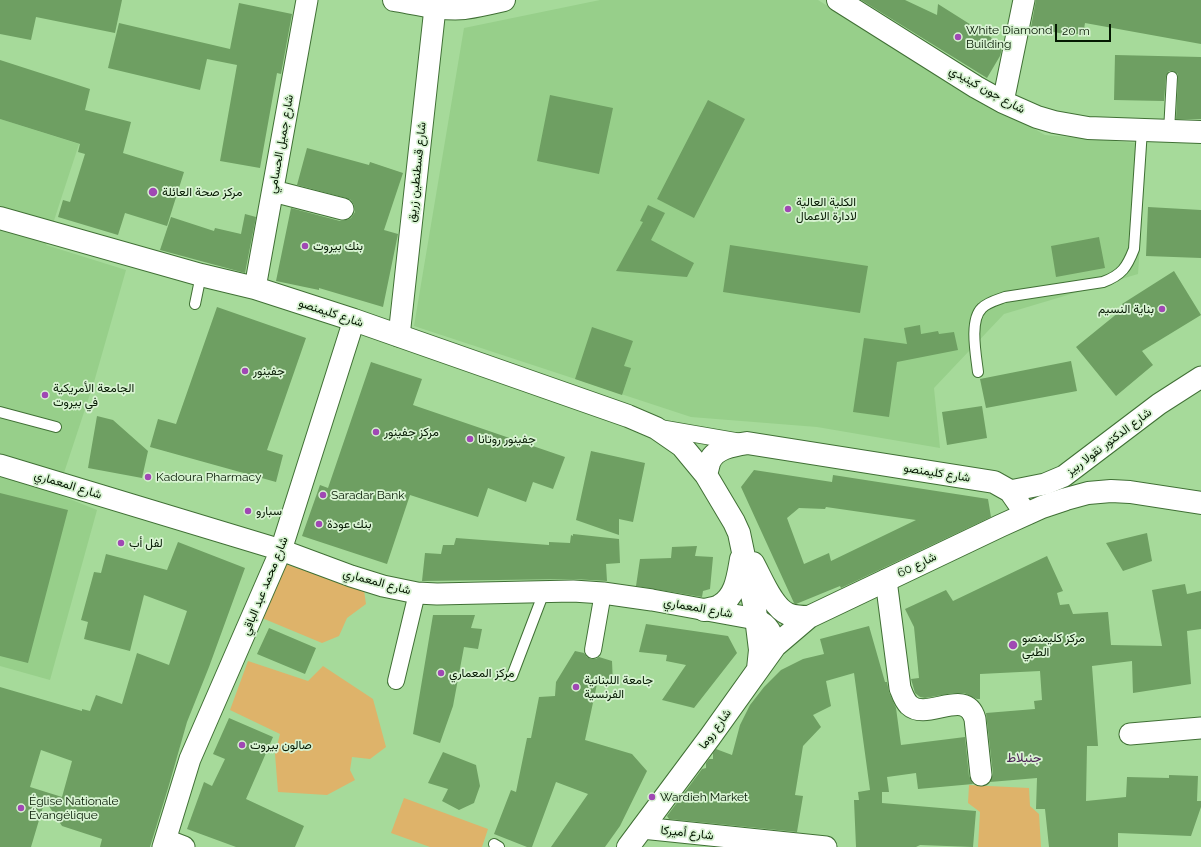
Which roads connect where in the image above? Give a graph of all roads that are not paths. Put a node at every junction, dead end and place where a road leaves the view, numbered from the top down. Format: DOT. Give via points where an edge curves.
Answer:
graph roads {
  1 [pos="306,0"];
  2 [pos="394,0"];
  3 [pos="838,0"];
  4 [pos="1024,0"];
  5 [pos="495,1"];
  6 [pos="435,8"];
  7 [pos="1172,77"];
  8 [pos="1003,102"];
  9 [pos="1142,130"];
  10 [pos="1169,131"];
  11 [pos="1201,132"];
  12 [pos="273,191"];
  13 [pos="343,209"];
  14 [pos="0,218"];
  15 [pos="201,275"];
  16 [pos="255,288"];
  17 [pos="195,304"];
  18 [pos="359,322"];
  19 [pos="399,336"];
  20 [pos="978,372"];
  21 [pos="1201,377"];
  22 [pos="0,412"];
  23 [pos="56,427"];
  24 [pos="656,428"];
  25 [pos="747,443"];
  26 [pos="0,465"];
  27 [pos="706,475"];
  28 [pos="1010,491"];
  29 [pos="1201,503"];
  30 [pos="1026,514"];
  31 [pos="741,542"];
  32 [pos="286,552"];
  33 [pos="886,580"];
  34 [pos="544,592"];
  35 [pos="417,593"];
  36 [pos="603,593"];
  37 [pos="704,610"];
  38 [pos="809,617"];
  39 [pos="756,619"];
  40 [pos="776,646"];
  41 [pos="593,650"];
  42 [pos="758,668"];
  43 [pos="512,676"];
  44 [pos="396,681"];
  45 [pos="1201,728"];
  46 [pos="1130,734"];
  47 [pos="981,775"];
  48 [pos="642,828"];
  49 [pos="171,845"];
  50 [pos="628,847"];
  51 [pos="826,847"];
  1 -- 12 [label="street, شارع جميل الحسامي"];
  2 -- 6 [label="street"];
  3 -- 8 [label="street, شارع جون كينيدي"];
  4 -- 8 [label="street"];
  5 -- 6 [label="street" via="466,8"];
  6 -- 19 [label="street, شارع قسطنطين زريق"];
  7 -- 10 [label="lane"];
  8 -- 9 [label="street, شارع جون كينيدي" via="1037,117 1059,123 1088,128"];
  9 -- 10 [label="street, شارع جون كينيدي"];
  9 -- 20 [label="lane" via="1134,249 1131,260 1123,272 1103,282 1005,297 983,307 978,312 974,324"];
  10 -- 11 [label="street, شارع جون كينيدي"];
  12 -- 13 [label="street"];
  12 -- 16 [label="street, شارع جميل الحسامي"];
  14 -- 15 [label="street, شارع كليمنصو"];
  15 -- 16 [label="street, شارع كليمنصو"];
  15 -- 17 [label="lane"];
  16 -- 18 [label="street, شارع كليمنصو"];
  18 -- 19 [label="street, شارع كليمنصو"];
  18 -- 32 [label="street, شارع محمد عبد الباقي"];
  19 -- 24 [label="street, شارع كليمنصو"];
  21 -- 28 [label="street, شارع الدكتور نقولا ربيز" via="1160,404 1064,476 1045,484"];
  22 -- 23 [label="lane"];
  24 -- 25 [label="street, شارع كليمنصو"];
  24 -- 27 [label="street, شارع كليمنصو" via="682,446"];
  25 -- 27 [label="street" via="730,446 713,456"];
  25 -- 28 [label="street, شارع كليمنصو" via="994,482"];
  26 -- 32 [label="street, شارع المعماري"];
  27 -- 31 [label="street, شارع كليمنصو"];
  28 -- 30 [label="street, شارع كليمنصو"];
  29 -- 30 [label="street" via="1111,491 1088,493"];
  30 -- 33 [label="street, شارع 60"];
  31 -- 37 [label="street" via="734,589 728,599 718,606"];
  31 -- 38 [label="street" via="779,608 786,614"];
  31 -- 39 [label="street, شارع كليمنصو"];
  32 -- 35 [label="street, شارع المعماري" via="370,582"];
  32 -- 49 [label="street, شارع محمد عبد الباقي" via="190,759"];
  33 -- 38 [label="street, شارع 60"];
  33 -- 47 [label="street" via="900,688 904,698 914,708 959,704 970,708 975,719"];
  34 -- 35 [label="street, شارع المعماري" via="458,595"];
  34 -- 36 [label="street, شارع المعماري"];
  34 -- 43 [label="lane"];
  35 -- 44 [label="street"];
  36 -- 37 [label="street, شارع المعماري"];
  36 -- 41 [label="street"];
  37 -- 39 [label="street, شارع المعماري"];
  38 -- 40 [label="street, شارع روما"];
  39 -- 40 [label="street" via="768,627"];
  39 -- 42 [label="street, شارع كليمنصو" via="760,650"];
  40 -- 42 [label="street, شارع روما"];
  42 -- 48 [label="street, شارع روما"];
  45 -- 46 [label="street"];
  48 -- 50 [label="street, شارع روما"];
  48 -- 51 [label="street, شارع أميركا"];
}
